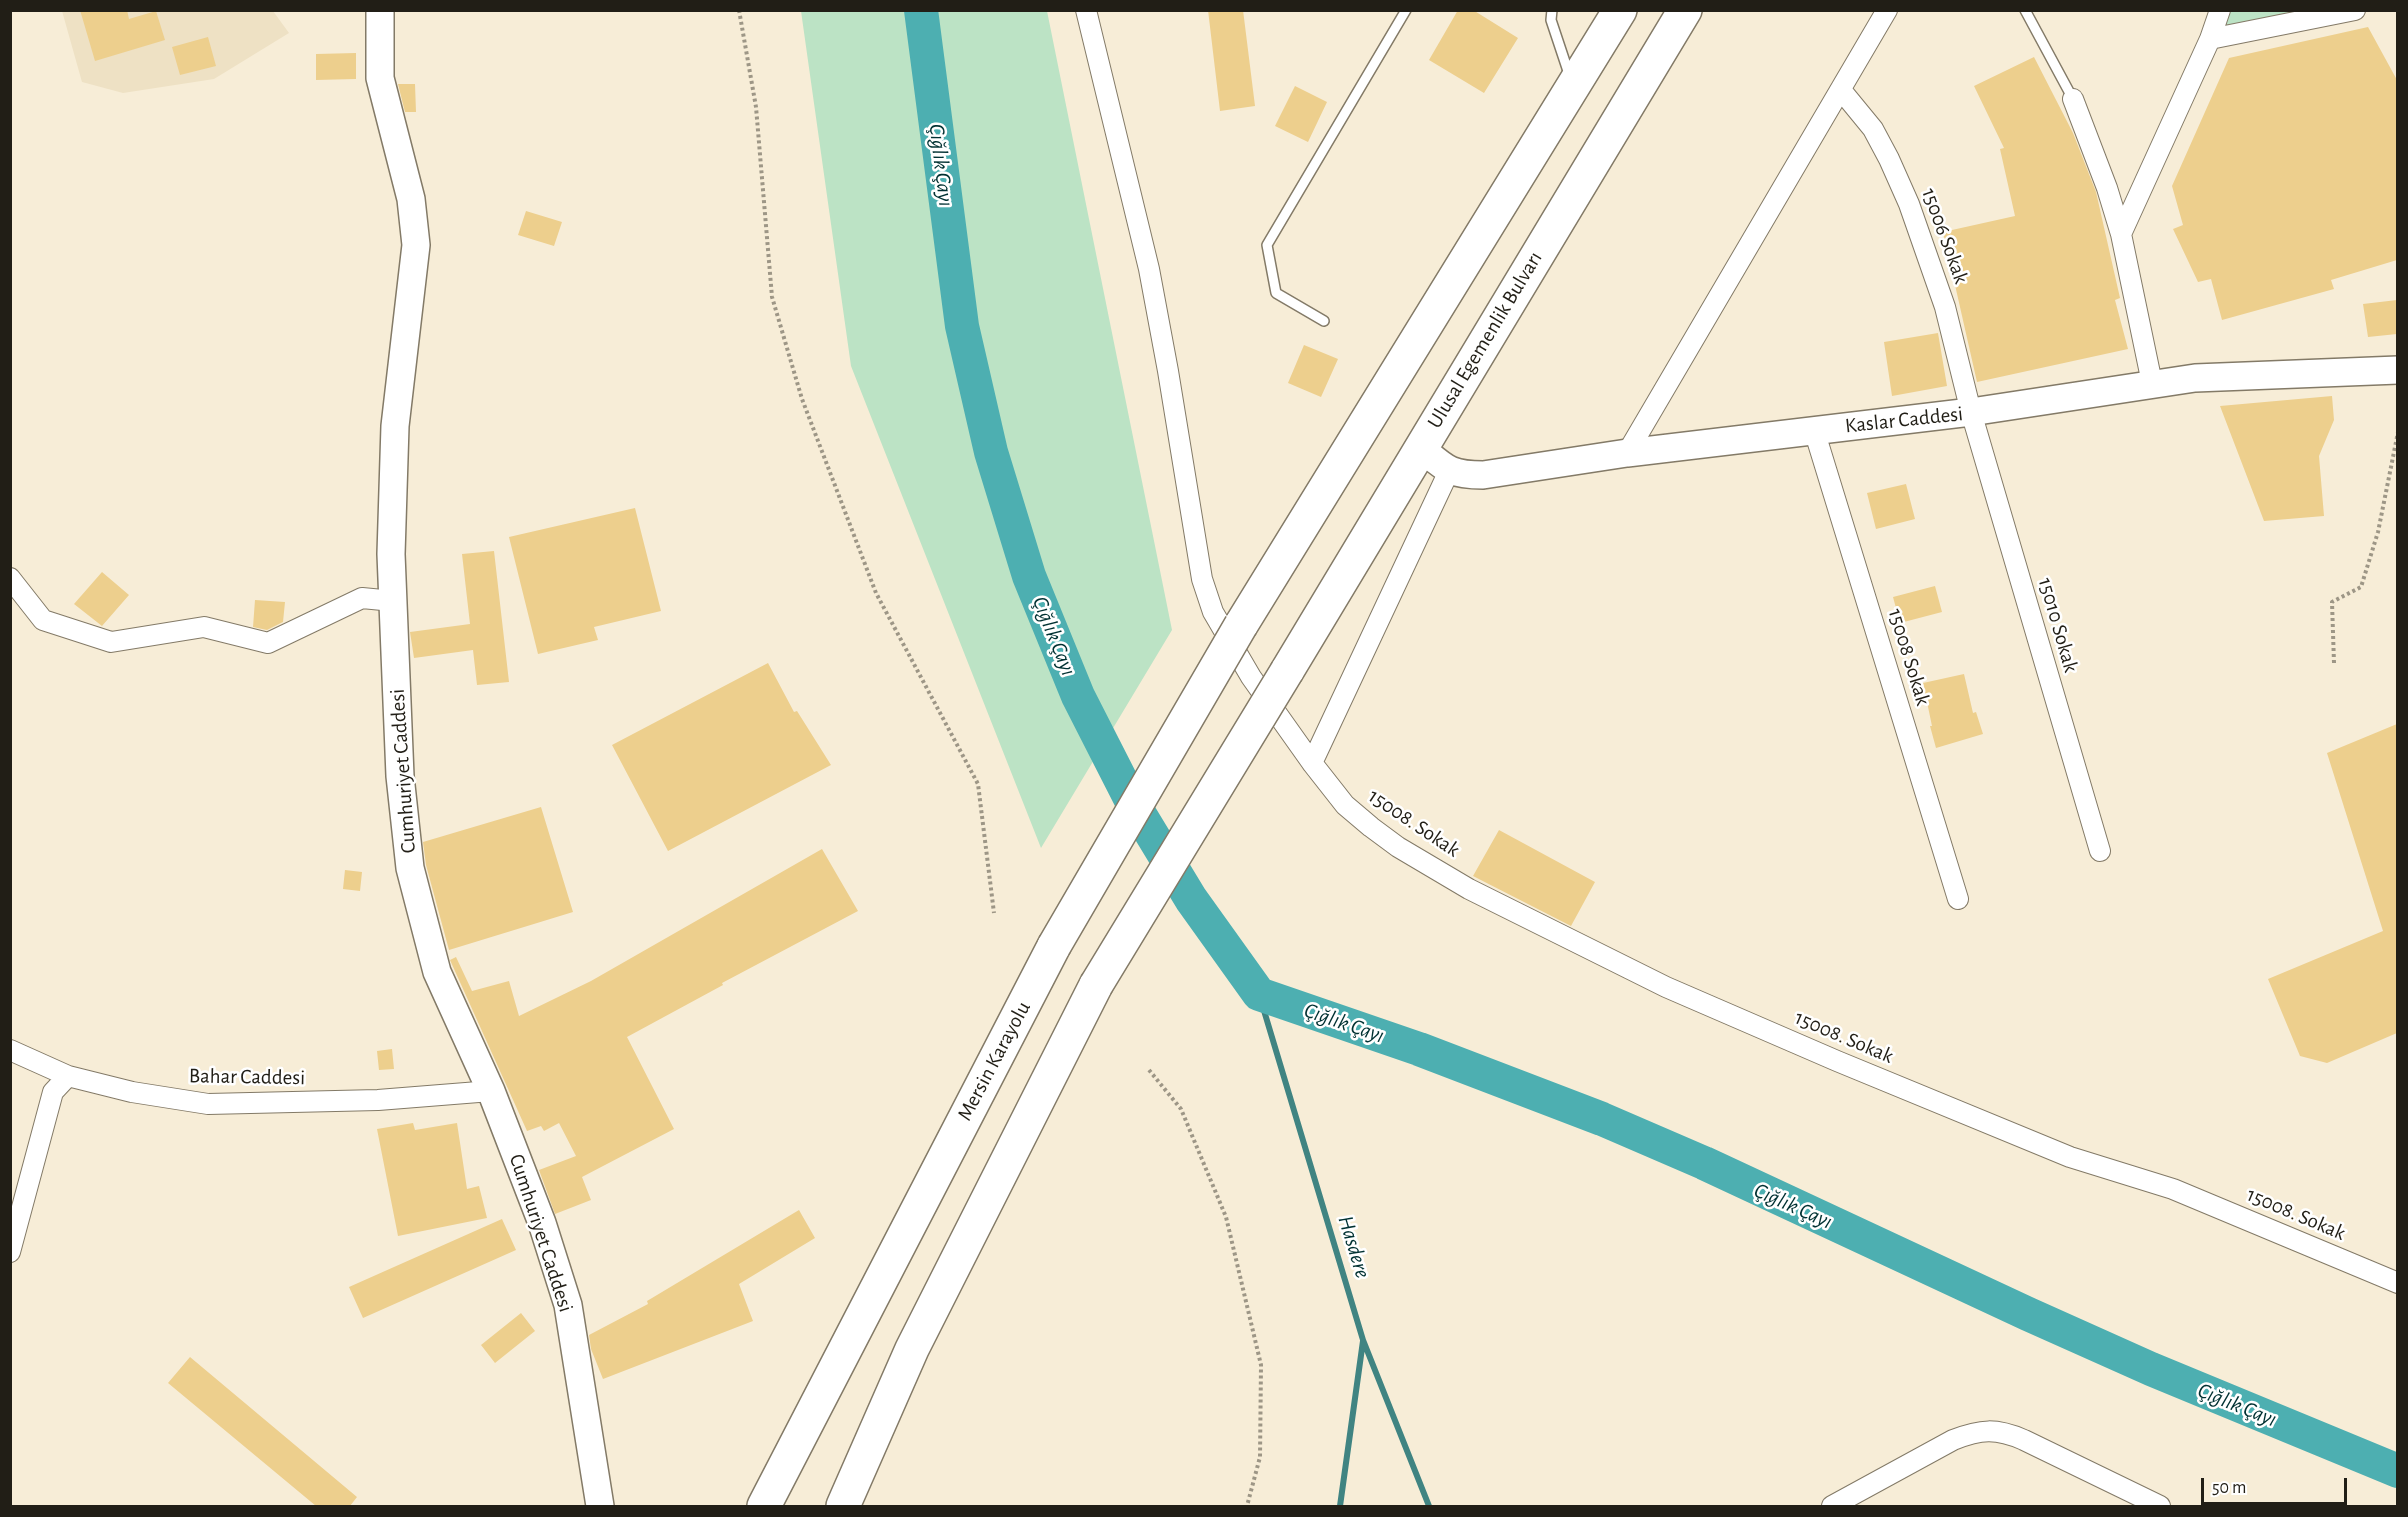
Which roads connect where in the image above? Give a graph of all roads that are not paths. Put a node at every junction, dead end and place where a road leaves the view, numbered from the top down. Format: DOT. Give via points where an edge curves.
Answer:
graph roads {
  1 [pos="380,10"];
  2 [pos="1086,10"];
  3 [pos="1406,10"];
  4 [pos="1552,10"];
  5 [pos="1620,10"];
  6 [pos="1685,10"];
  7 [pos="1887,10"];
  8 [pos="2025,10"];
  9 [pos="2220,10"];
  10 [pos="2355,10"];
  11 [pos="2210,39"];
  12 [pos="1573,87"];
  13 [pos="1841,90"];
  14 [pos="2073,99"];
  15 [pos="2121,234"];
  16 [pos="1324,321"];
  17 [pos="2397,370"];
  18 [pos="2152,383"];
  19 [pos="1971,412"];
  20 [pos="1814,430"];
  21 [pos="1420,448"];
  22 [pos="1626,453"];
  23 [pos="1449,471"];
  24 [pos="10,578"];
  25 [pos="393,602"];
  26 [pos="1312,763"];
  27 [pos="2100,851"];
  28 [pos="1958,899"];
  29 [pos="10,1050"];
  30 [pos="68,1076"];
  31 [pos="490,1091"];
  32 [pos="10,1252"];
  33 [pos="2397,1283"];
  34 [pos="600,1506"];
  35 [pos="764,1506"];
  36 [pos="843,1506"];
  37 [pos="1832,1506"];
  38 [pos="2160,1506"];
  1 -- 25 [label="street, Cumhuriyet Caddesi" via="380,78 411,199 416,245 395,426"];
  2 -- 26 [label="street, 15008. Sokak" via="1149,269 1202,579 1228,641"];
  3 -- 16 [label="lane" via="1267,245 1276,293"];
  4 -- 12 [label="lane" via="1551,20"];
  5 -- 12 [label="highway"];
  6 -- 21 [label="highway, Ulusal Egemenlik Bulvarı"];
  7 -- 13 [label="street"];
  8 -- 14 [label="lane"];
  9 -- 11 [label="street"];
  10 -- 11 [label="street"];
  11 -- 15 [label="street"];
  12 -- 35 [label="highway, Mersin Karayolu, bridge" via="1241,625 1054,946"];
  13 -- 19 [label="street, 15006 Sokak" via="1873,129 1909,204 1955,341"];
  13 -- 22 [label="street"];
  14 -- 15 [label="street"];
  15 -- 18 [label="street"];
  17 -- 18 [label="street, Kaslar Caddesi"];
  18 -- 19 [label="street, Kaslar Caddesi"];
  19 -- 20 [label="street, Kaslar Caddesi"];
  19 -- 27 [label="street, 15010 Sokak"];
  20 -- 22 [label="street, Kaslar Caddesi"];
  20 -- 28 [label="street, 15008 Sokak"];
  21 -- 23 [label="street"];
  21 -- 36 [label="highway, Ulusal Egemenlik Bulvarı, bridge" via="1096,985 912,1349"];
  22 -- 23 [label="street, Kaslar Caddesi" via="1483,475"];
  23 -- 26 [label="street"];
  24 -- 25 [label="street" via="43,620 111,642 204,627 268,643 362,598"];
  25 -- 31 [label="street, Cumhuriyet Caddesi" via="400,776 410,868 437,972"];
  26 -- 33 [label="street, 15008. Sokak" via="1345,805 1398,847 1469,889 1666,987 2070,1157 2173,1189"];
  29 -- 30 [label="street, Bahar Caddesi"];
  30 -- 31 [label="street, Bahar Caddesi" via="132,1092 208,1104 378,1100"];
  30 -- 32 [label="street" via="53,1092"];
  31 -- 34 [label="street, Cumhuriyet Caddesi" via="542,1223 568,1305"];
  37 -- 38 [label="street" via="1953,1440 1990,1430 2016,1437"];
}
